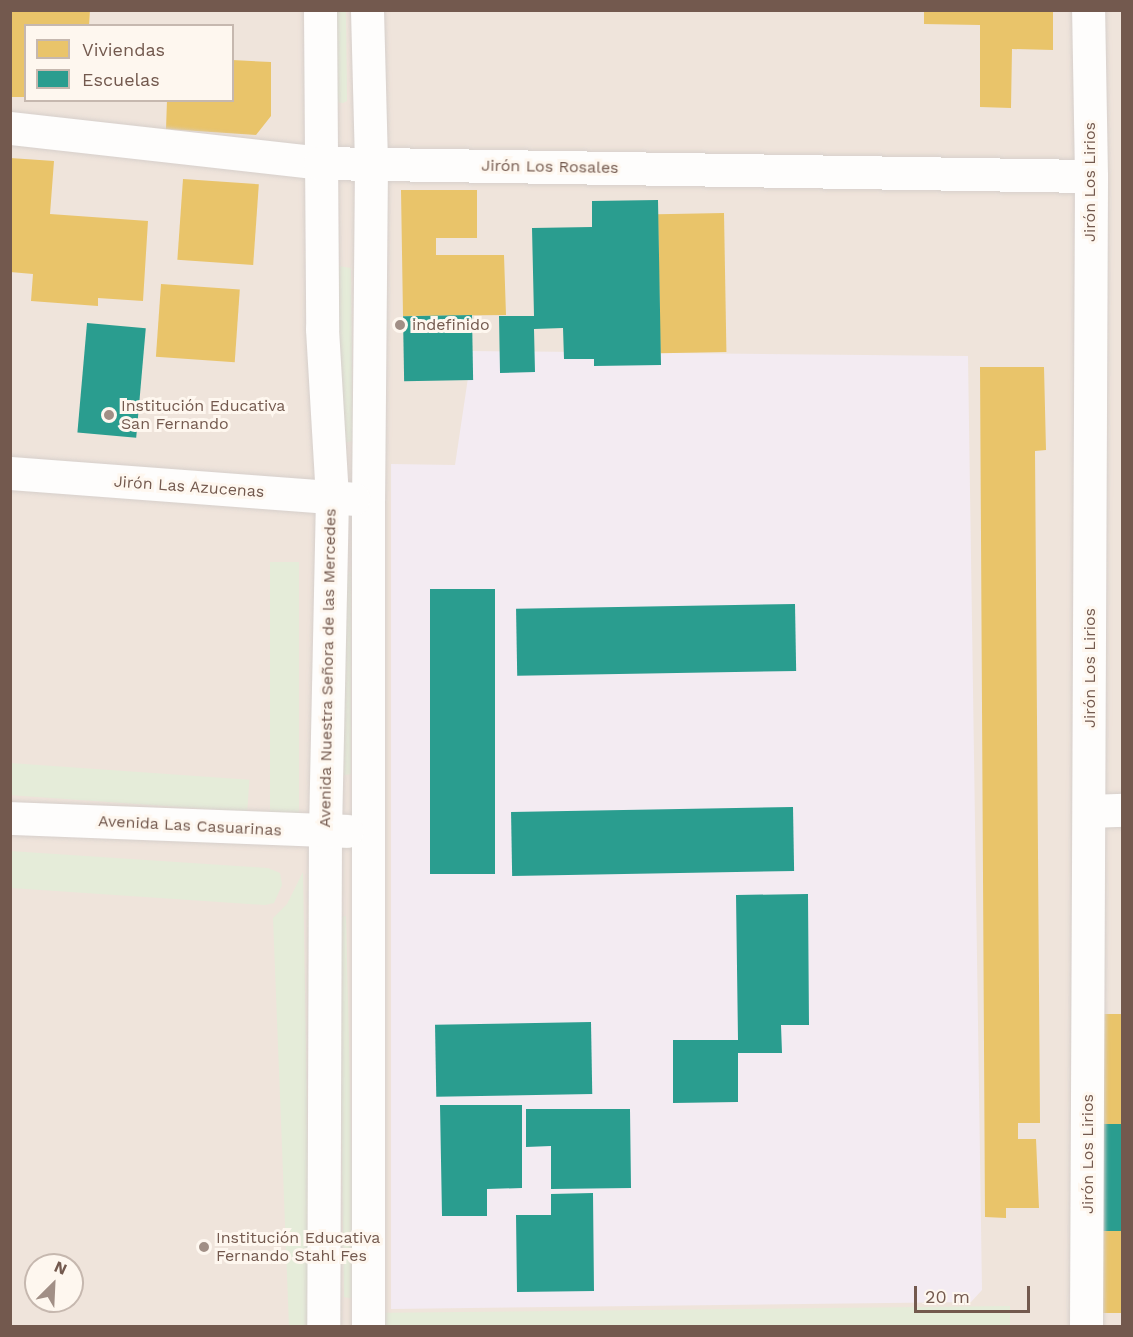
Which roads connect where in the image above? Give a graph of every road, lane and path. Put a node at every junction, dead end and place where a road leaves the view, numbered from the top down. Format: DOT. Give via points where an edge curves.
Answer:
graph roads {
  1 [pos="320,10"];
  2 [pos="368,10"];
  3 [pos="1088,10"];
  4 [pos="10,128"];
  5 [pos="320,163"];
  6 [pos="371,164"];
  7 [pos="1091,176"];
  8 [pos="10,473"];
  9 [pos="332,497"];
  10 [pos="368,500"];
  11 [pos="1122,810"];
  12 [pos="1090,811"];
  13 [pos="10,818"];
  14 [pos="369,831"];
  15 [pos="325,832"];
  16 [pos="323,1326"];
  17 [pos="368,1326"];
  18 [pos="1086,1326"];
  1 -- 5 [label="street, Avenida Nuestra Señora de las Mercedes"];
  2 -- 6 [label="street"];
  3 -- 7 [label="street, Jirón Los Lirios"];
  4 -- 5 [label="street, Jirón Los Rosales"];
  5 -- 6 [label="street, Jirón Los Rosales"];
  5 -- 9 [label="street, Avenida Nuestra Señora de las Mercedes" via="322,329"];
  6 -- 7 [label="street, Jirón Los Rosales"];
  6 -- 10 [label="street"];
  7 -- 12 [label="street, Jirón Los Lirios"];
  8 -- 9 [label="street, Jirón Las Azucenas"];
  9 -- 10 [label="street, Jirón Las Azucenas"];
  9 -- 15 [label="street, Avenida Nuestra Señora de las Mercedes"];
  10 -- 14 [label="street"];
  11 -- 12 [label="street"];
  12 -- 18 [label="street, Jirón Los Lirios"];
  13 -- 15 [label="street, Avenida Las Casuarinas"];
  14 -- 15 [label="street, Avenida Las Casuarinas"];
  14 -- 17 [label="street"];
  15 -- 16 [label="street, Avenida Nuestra Señora de las Mercedes"];
}
